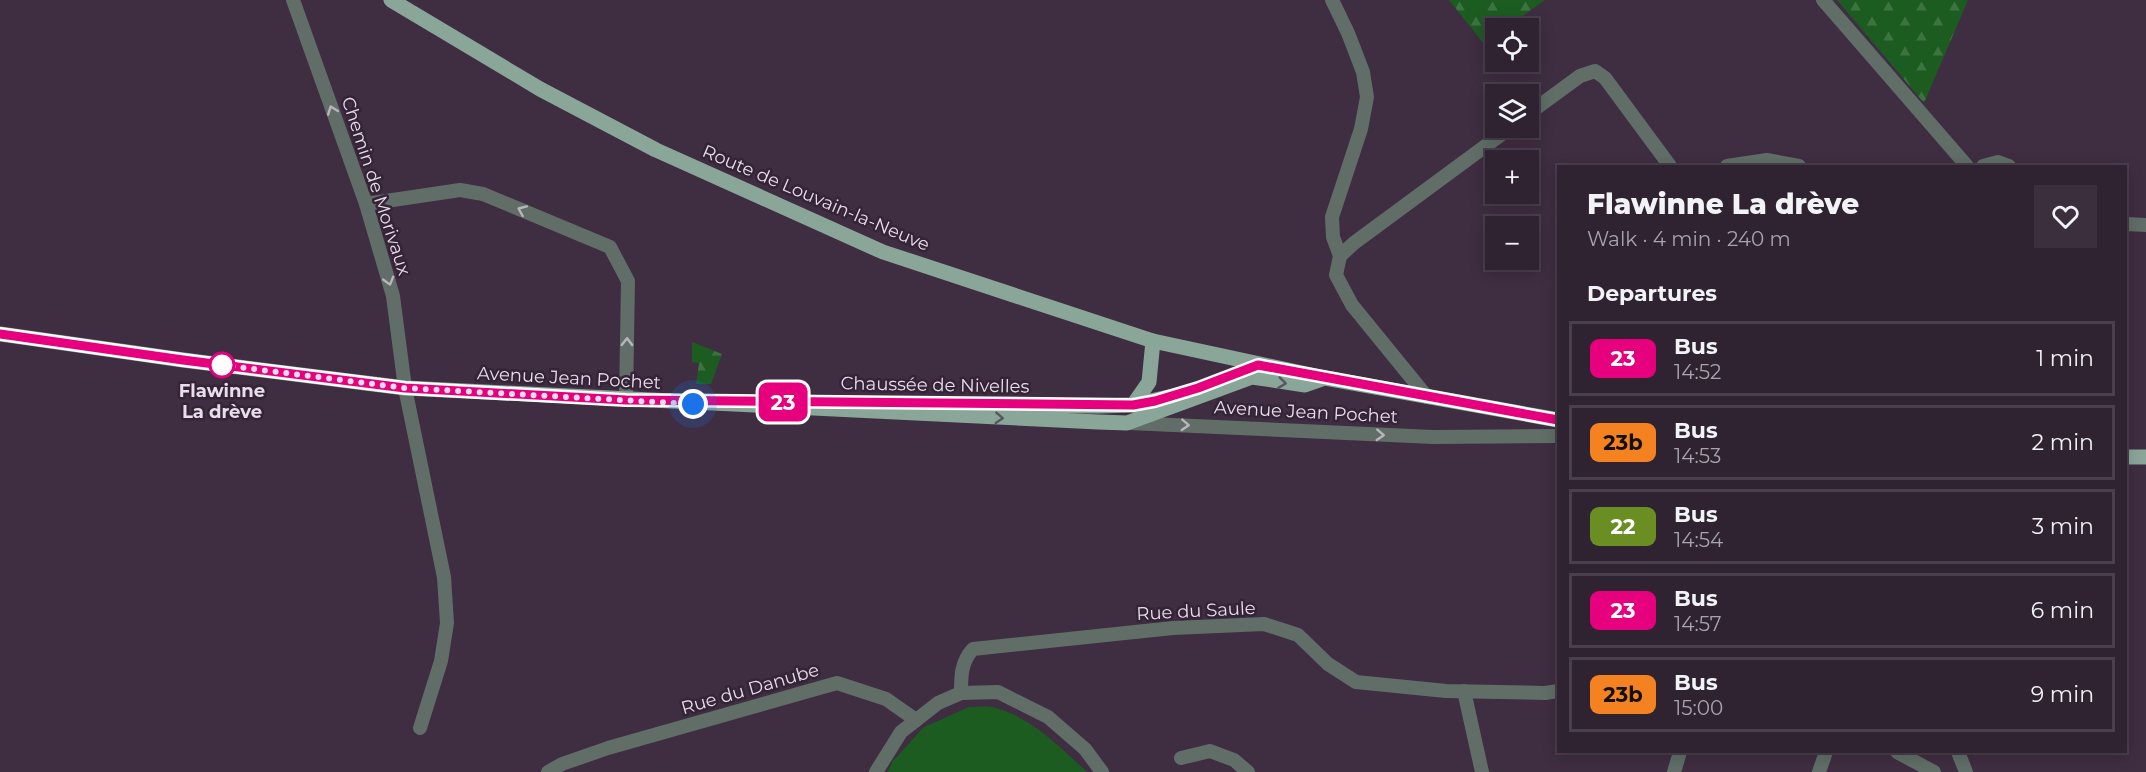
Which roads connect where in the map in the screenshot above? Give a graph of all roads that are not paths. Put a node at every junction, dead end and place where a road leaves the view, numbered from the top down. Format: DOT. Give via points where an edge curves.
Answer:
graph roads {
  1 [pos="293,0"];
  2 [pos="391,0"];
  3 [pos="1332,0"];
  4 [pos="1823,0"];
  5 [pos="1539,106"];
  6 [pos="1496,138"];
  7 [pos="1669,165"];
  8 [pos="1734,165"];
  9 [pos="1794,165"];
  10 [pos="1966,165"];
  11 [pos="1987,165"];
  12 [pos="2006,165"];
  13 [pos="366,204"];
  14 [pos="2127,224"];
  15 [pos="2146,225"];
  16 [pos="1340,256"];
  17 [pos="0,334"];
  18 [pos="1153,341"];
  19 [pos="1258,365"];
  20 [pos="1325,378"];
  21 [pos="405,388"];
  22 [pos="1427,397"];
  23 [pos="626,400"];
  24 [pos="1133,405"];
  25 [pos="1557,420"];
  26 [pos="1127,423"];
  27 [pos="1557,436"];
  28 [pos="2127,456"];
  29 [pos="2146,457"];
  30 [pos="1464,691"];
  31 [pos="1557,691"];
  32 [pos="961,693"];
  33 [pos="916,720"];
  34 [pos="420,728"];
  35 [pos="1680,753"];
  36 [pos="1826,753"];
  37 [pos="1899,753"];
  38 [pos="1958,753"];
  39 [pos="1181,758"];
  40 [pos="548,772"];
  41 [pos="876,772"];
  42 [pos="1101,772"];
  43 [pos="1248,772"];
  44 [pos="1482,772"];
  45 [pos="1674,772"];
  46 [pos="1819,772"];
  47 [pos="1934,772"];
  48 [pos="1966,772"];
  13 -- 1 [label="street, Chemin de Morivaux, one-way"];
  2 -- 18 [label="main road, Route de Louvain-la-Neuve" via="540,89 656,150 883,252"];
  3 -- 16 [label="street" via="1359,62 1367,97 1361,129 1332,217 1333,237"];
  4 -- 10 [label="street"];
  5 -- 7 [label="street" via="1580,76 1595,71 1605,78"];
  6 -- 16 [label="street"];
  8 -- 9 [label="street" via="1767,160"];
  11 -- 12 [label="street"];
  13 -- 21 [label="street, Chemin de Morivaux, one-way" via="393,296"];
  23 -- 13 [label="street, one-way" via="628,282 610,247 483,194 460,190"];
  14 -- 15 [label="street"];
  16 -- 22 [label="street" via="1336,275 1352,305"];
  17 -- 21 [label="main road"];
  18 -- 19 [label="main road, Route de Louvain-la-Neuve"];
  18 -- 24 [label="main road" via="1149,382"];
  19 -- 20 [label="main road, Route de Louvain-la-Neuve"];
  19 -- 24 [label="main road, Chaussée de Nivelles" via="1198,388"];
  20 -- 22 [label="main road, Route de Louvain-la-Neuve"];
  26 -- 20 [label="main road, one-way" via="1252,377 1305,385"];
  21 -- 23 [label="main road, Avenue Jean Pochet"];
  21 -- 34 [label="street, Chemin de Morivaux" via="444,577 447,623 441,660"];
  22 -- 25 [label="main road"];
  23 -- 24 [label="main road, Chaussée de Nivelles"];
  23 -- 26 [label="main road, Avenue Jean Pochet, one-way"];
  26 -- 27 [label="street, Avenue Jean Pochet, one-way" via="1433,437"];
  28 -- 29 [label="main road"];
  30 -- 31 [label="street, Rue du Saule"];
  30 -- 32 [label="street, Rue du Saule" via="1356,682 1328,664 1298,636 1264,624 1173,627 974,649 965,658"];
  30 -- 44 [label="street"];
  32 -- 33 [label="street" via="938,703"];
  32 -- 42 [label="street" via="998,692 1048,717 1085,749"];
  33 -- 40 [label="street, Rue du Danube" via="886,699 837,683 608,748"];
  33 -- 41 [label="street" via="901,732"];
  35 -- 45 [label="street"];
  36 -- 46 [label="street"];
  37 -- 47 [label="street"];
  38 -- 48 [label="street"];
  39 -- 43 [label="street" via="1210,751 1234,760"];
}
